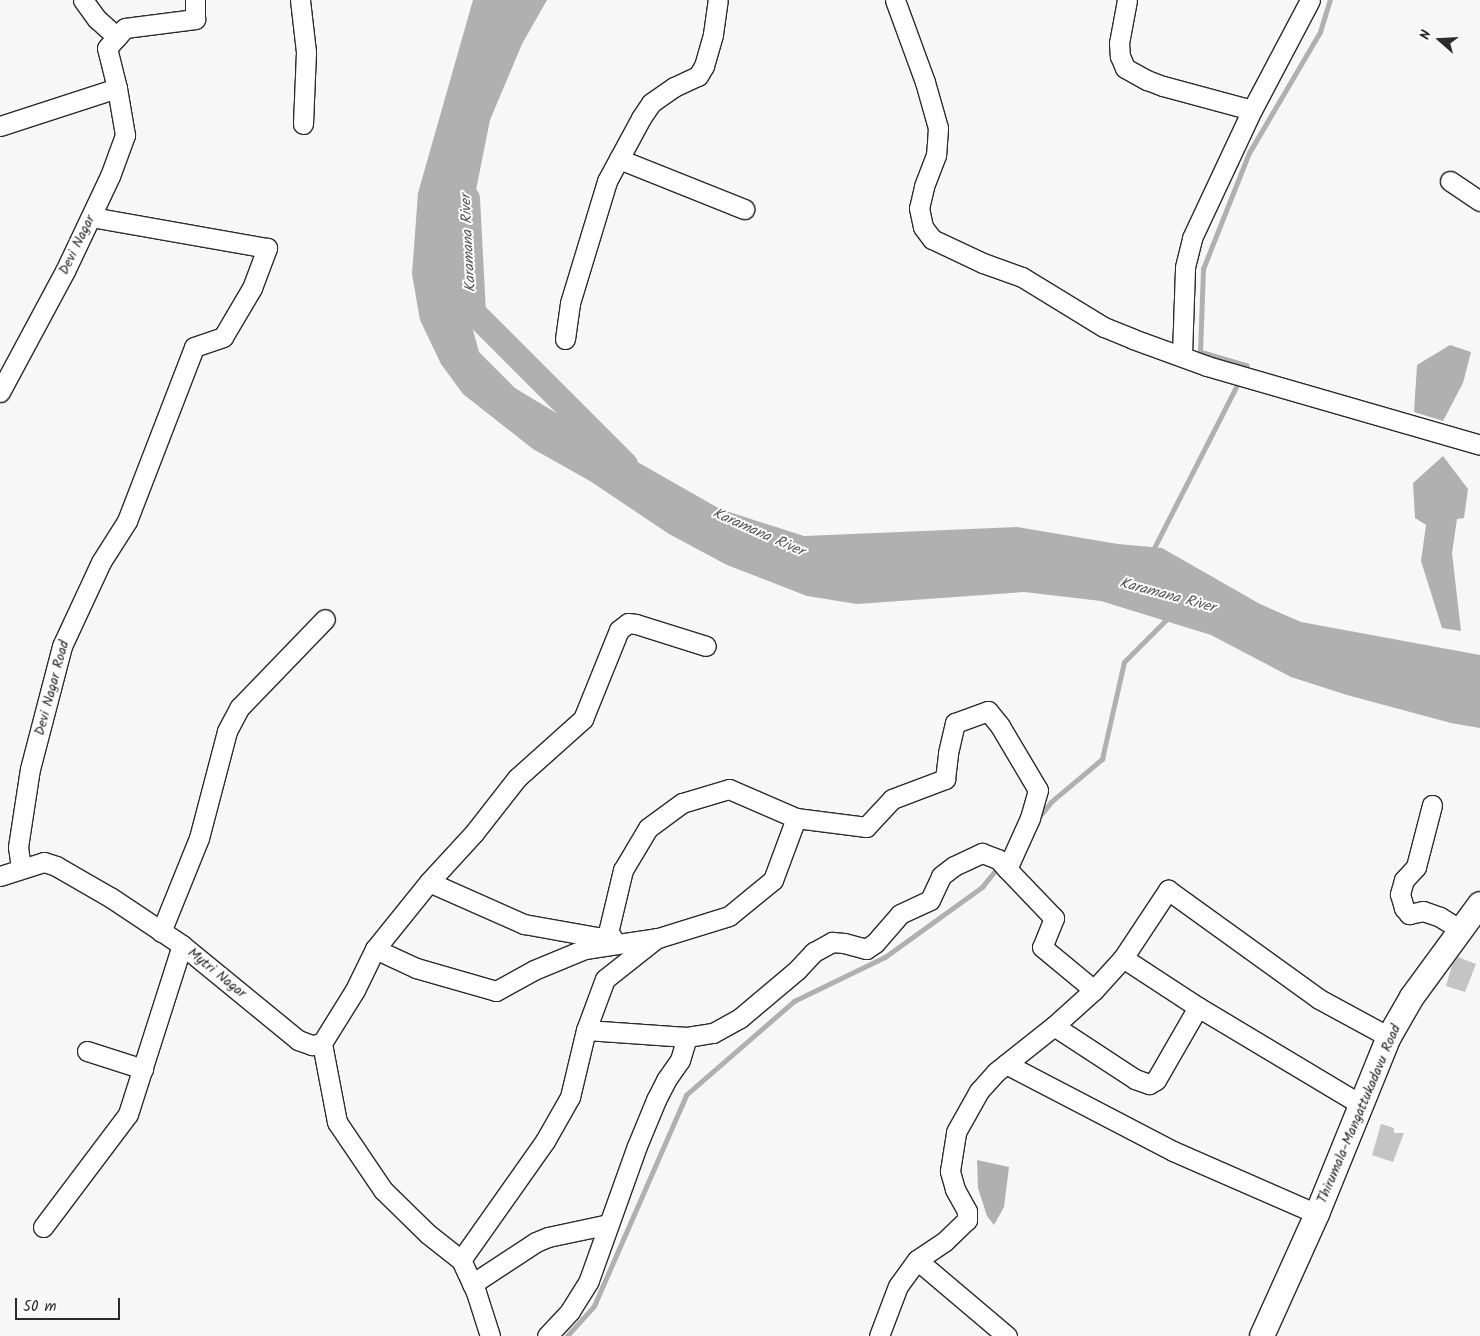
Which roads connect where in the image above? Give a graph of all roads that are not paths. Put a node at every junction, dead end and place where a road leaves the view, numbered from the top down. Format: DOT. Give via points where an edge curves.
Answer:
graph roads {
  1 [pos="83,0"];
  2 [pos="195,0"];
  3 [pos="300,0"];
  4 [pos="718,0"];
  5 [pos="895,0"];
  6 [pos="1127,0"];
  7 [pos="1310,0"];
  8 [pos="117,37"];
  9 [pos="117,88"];
  10 [pos="1252,110"];
  11 [pos="303,124"];
  12 [pos="0,126"];
  13 [pos="619,159"];
  14 [pos="1450,181"];
  15 [pos="1480,201"];
  16 [pos="744,209"];
  17 [pos="91,217"];
  18 [pos="565,339"];
  19 [pos="1182,355"];
  20 [pos="0,391"];
  21 [pos="1480,445"];
  22 [pos="325,619"];
  23 [pos="706,646"];
  24 [pos="1432,805"];
  25 [pos="796,818"];
  26 [pos="21,868"];
  27 [pos="1007,869"];
  28 [pos="0,876"];
  29 [pos="429,882"];
  30 [pos="1480,904"];
  31 [pos="1461,930"];
  32 [pos="161,932"];
  33 [pos="607,937"];
  34 [pos="658,938"];
  35 [pos="182,946"];
  36 [pos="375,949"];
  37 [pos="1123,958"];
  38 [pos="1094,990"];
  39 [pos="1198,1008"];
  40 [pos="1054,1026"];
  41 [pos="586,1030"];
  42 [pos="687,1037"];
  43 [pos="1389,1037"];
  44 [pos="322,1043"];
  45 [pos="87,1051"];
  46 [pos="1006,1064"];
  47 [pos="143,1069"];
  48 [pos="1360,1104"];
  49 [pos="1317,1214"];
  50 [pos="609,1224"];
  51 [pos="43,1227"];
  52 [pos="461,1260"];
  53 [pos="917,1260"];
  54 [pos="472,1284"];
  55 [pos="885,1333"];
  56 [pos="490,1336"];
  57 [pos="547,1336"];
  58 [pos="1007,1336"];
  59 [pos="1262,1336"];
  1 -- 8 [label="street" via="97,19"];
  2 -- 8 [label="street" via="195,19 125,28"];
  3 -- 11 [label="street" via="306,52"];
  4 -- 13 [label="street" via="713,34 698,76 651,103"];
  5 -- 19 [label="street" via="938,128 936,155 919,208 923,227 932,239 983,263 1022,276 1104,327"];
  6 -- 10 [label="street" via="1119,44 1126,68 1163,86"];
  7 -- 10 [label="street"];
  8 -- 9 [label="street, Devi Nagar" via="108,48"];
  9 -- 12 [label="street"];
  9 -- 17 [label="street, Devi Nagar" via="124,135"];
  10 -- 19 [label="street" via="1192,238 1185,267"];
  13 -- 16 [label="street"];
  13 -- 18 [label="street" via="607,181 587,241 570,303"];
  14 -- 15 [label="street"];
  17 -- 20 [label="street, Devi Nagar"];
  17 -- 26 [label="street, Devi Nagar Road" via="267,248 252,288 223,337 194,347 127,521 101,562 62,646 30,770 18,847"];
  19 -- 21 [label="street" via="1208,366"];
  22 -- 32 [label="street" via="240,707 227,731 199,838"];
  23 -- 29 [label="street" via="636,624 628,623 619,630 584,719 517,778 474,833"];
  24 -- 31 [label="street" via="1416,867 1404,880 1400,894 1409,914 1423,911"];
  25 -- 27 [label="street" via="866,827 892,799 945,780 955,722 988,711 1038,790 1030,818"];
  25 -- 33 [label="street" via="729,789 682,803 648,828 623,870"];
  25 -- 34 [label="street" via="773,880 729,916"];
  26 -- 28 [label="street, Mytri Nagar"];
  26 -- 32 [label="street, Mytri Nagar" via="44,862 56,866"];
  27 -- 38 [label="street" via="1054,918 1042,947"];
  27 -- 42 [label="street" via="998,859 982,853 968,859 942,876 930,900 900,914 866,949 832,942 814,952 740,1018 713,1032"];
  29 -- 33 [label="street" via="524,924"];
  29 -- 36 [label="street"];
  30 -- 31 [label="main road, Thirumala-Mangattukadavu Road"];
  31 -- 43 [label="main road, Thirumala-Mangattukadavu Road" via="1412,997"];
  32 -- 35 [label="street, Mytri Nagar"];
  33 -- 34 [label="street"];
  34 -- 36 [label="street" via="585,949 534,970 496,991 416,968"];
  34 -- 41 [label="street" via="604,979"];
  35 -- 44 [label="street, Mytri Nagar" via="298,1040 312,1045"];
  35 -- 47 [label="street"];
  36 -- 44 [label="street"];
  37 -- 38 [label="street"];
  37 -- 39 [label="street"];
  37 -- 43 [label="street" via="1168,890 1319,1000"];
  38 -- 40 [label="street"];
  39 -- 40 [label="street" via="1156,1080 1150,1084 1135,1079"];
  39 -- 48 [label="street"];
  40 -- 46 [label="street"];
  41 -- 42 [label="street"];
  41 -- 52 [label="street" via="570,1097 545,1141"];
  42 -- 50 [label="street" via="680,1060 666,1080 644,1128"];
  43 -- 48 [label="main road, Thirumala-Mangattukadavu Road"];
  44 -- 52 [label="street" via="337,1122 383,1190 428,1234"];
  45 -- 47 [label="street"];
  46 -- 49 [label="street" via="1173,1151"];
  46 -- 53 [label="street" via="979,1091 956,1132 950,1171 967,1211 967,1220 944,1242"];
  47 -- 51 [label="street" via="128,1114"];
  48 -- 49 [label="main road, Thirumala-Mangattukadavu Road"];
  49 -- 59 [label="main road, Thirumala-Mangattukadavu Road"];
  50 -- 54 [label="street" via="542,1240"];
  50 -- 57 [label="street" via="589,1280 570,1311"];
  52 -- 54 [label="street"];
  53 -- 55 [label="street" via="898,1286"];
  53 -- 58 [label="street"];
  54 -- 56 [label="street"];
}
